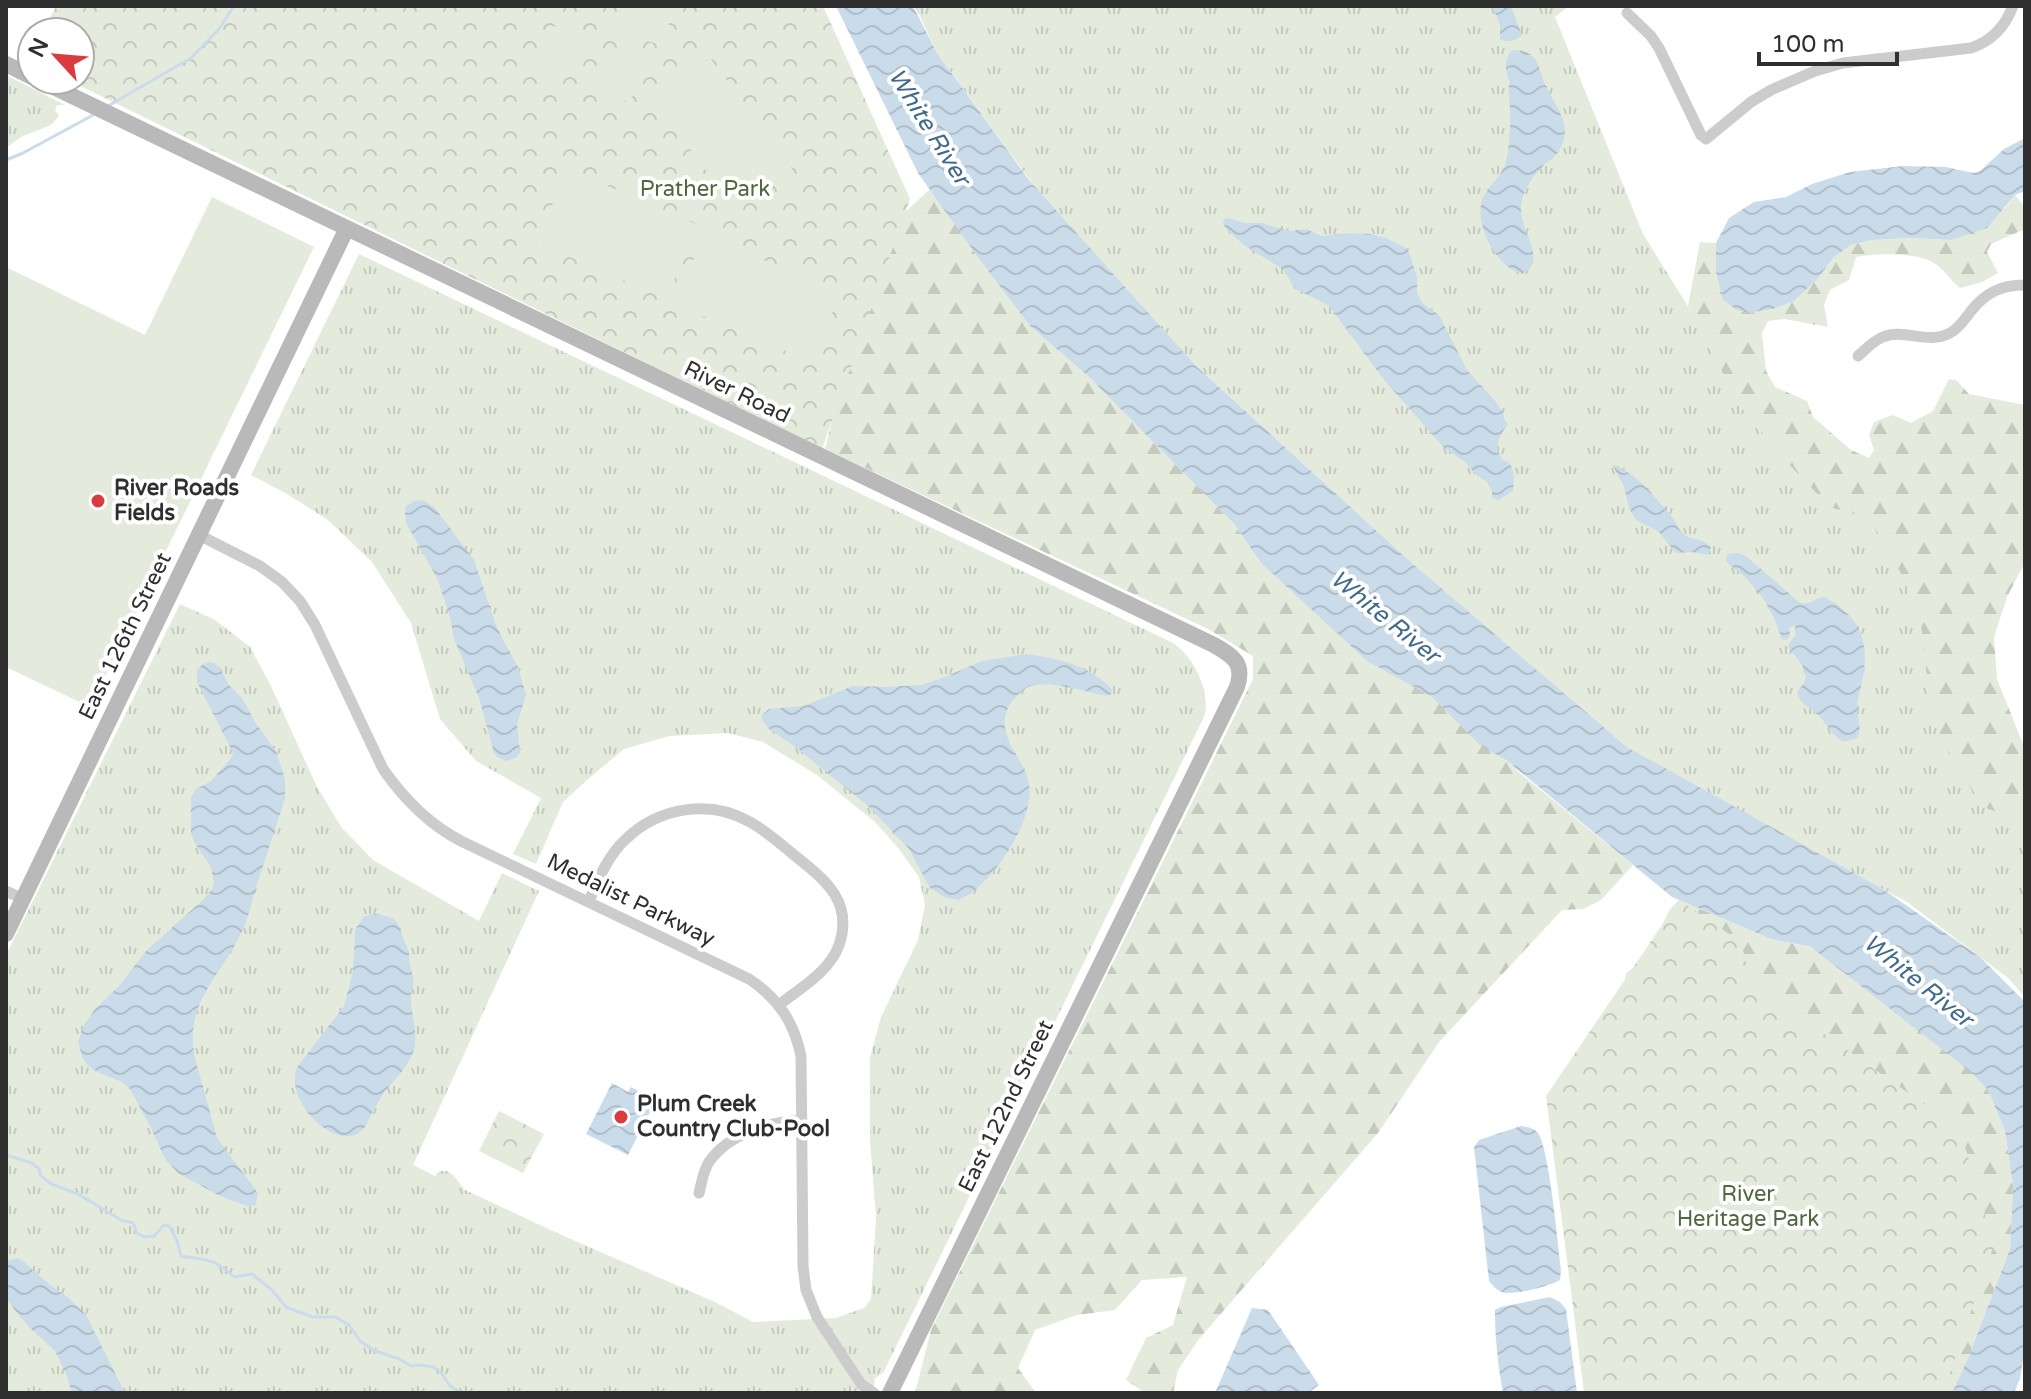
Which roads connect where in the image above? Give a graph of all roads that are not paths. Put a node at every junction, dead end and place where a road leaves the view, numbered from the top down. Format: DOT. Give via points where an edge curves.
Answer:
graph roads {
  1 [pos="2013,6"];
  2 [pos="1627,13"];
  3 [pos="73,96"];
  4 [pos="347,228"];
  5 [pos="2025,285"];
  6 [pos="1858,356"];
  7 [pos="199,535"];
  8 [pos="1161,839"];
  9 [pos="6,891"];
  10 [pos="23,899"];
  11 [pos="589,901"];
  12 [pos="6,934"];
  13 [pos="780,1004"];
  14 [pos="802,1120"];
  15 [pos="699,1193"];
  16 [pos="874,1393"];
  17 [pos="890,1393"];
  1 -- 2 [label="street" via="1996,34 1980,45 1815,71 1751,102 1706,139 1659,48"];
  3 -- 4 [label="street, River Road"];
  4 -- 7 [label="street, East 126th Street"];
  4 -- 8 [label="street, River Road" via="1229,654 1239,669 1239,683"];
  5 -- 6 [label="street" via="1990,293 1949,333 1892,335"];
  7 -- 10 [label="street, East 126th Street"];
  7 -- 11 [label="street, Medalist Parkway" via="260,566 300,601 383,769 412,806 453,836"];
  8 -- 17 [label="street, East 122nd Street"];
  9 -- 10 [label="street"];
  10 -- 12 [label="street, East 126th Street"];
  11 -- 13 [label="street, Medalist Parkway" via="749,979"];
  11 -- 13 [label="street" via="621,843 652,820 699,809 748,821 826,882 841,907 842,936 832,960"];
  13 -- 14 [label="street, Medalist Parkway" via="801,1056"];
  14 -- 15 [label="street" via="766,1125 726,1145 709,1162"];
  14 -- 16 [label="street, Medalist Parkway" via="806,1290 855,1376"];
}
